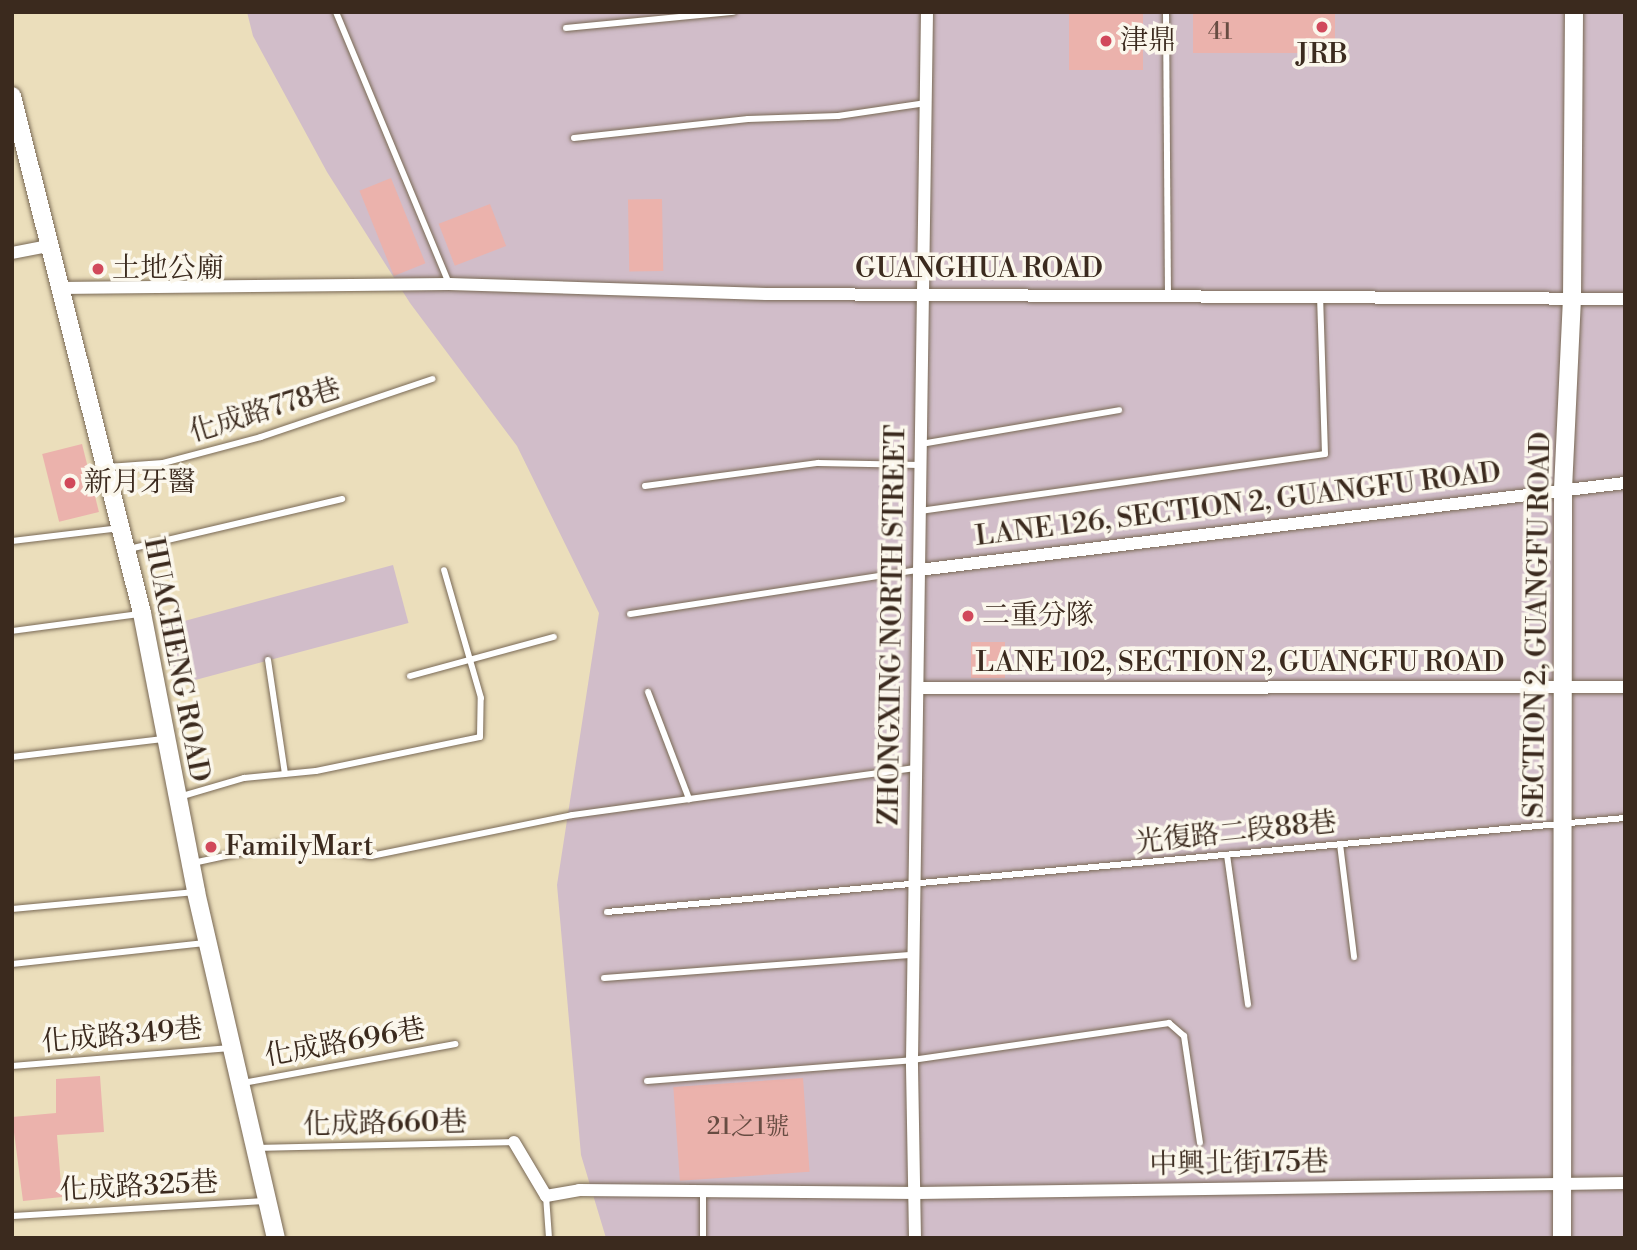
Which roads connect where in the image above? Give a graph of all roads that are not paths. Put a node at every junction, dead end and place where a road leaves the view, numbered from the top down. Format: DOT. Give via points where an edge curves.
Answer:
graph roads {
  1 [pos="336,12"];
  2 [pos="733,12"];
  3 [pos="927,12"];
  4 [pos="1166,12"];
  5 [pos="1574,12"];
  6 [pos="566,28"];
  7 [pos="12,96"];
  8 [pos="926,103"];
  9 [pos="575,138"];
  10 [pos="49,246"];
  11 [pos="12,253"];
  12 [pos="449,284"];
  13 [pos="59,288"];
  14 [pos="922,291"];
  15 [pos="1168,295"];
  16 [pos="1320,296"];
  17 [pos="1573,299"];
  18 [pos="1625,299"];
  19 [pos="432,379"];
  20 [pos="1119,410"];
  21 [pos="921,444"];
  22 [pos="920,465"];
  23 [pos="106,467"];
  24 [pos="1625,483"];
  25 [pos="645,486"];
  26 [pos="1563,489"];
  27 [pos="342,499"];
  28 [pos="920,510"];
  29 [pos="122,527"];
  30 [pos="12,541"];
  31 [pos="127,549"];
  32 [pos="444,570"];
  33 [pos="919,570"];
  34 [pos="142,613"];
  35 [pos="630,614"];
  36 [pos="12,631"];
  37 [pos="554,637"];
  38 [pos="471,657"];
  39 [pos="268,660"];
  40 [pos="410,676"];
  41 [pos="1562,687"];
  42 [pos="1625,687"];
  43 [pos="919,688"];
  44 [pos="648,692"];
  45 [pos="165,739"];
  46 [pos="12,757"];
  47 [pos="916,768"];
  48 [pos="285,774"];
  49 [pos="177,798"];
  50 [pos="690,799"];
  51 [pos="1625,818"];
  52 [pos="1562,824"];
  53 [pos="1340,844"];
  54 [pos="1227,855"];
  55 [pos="190,863"];
  56 [pos="914,887"];
  57 [pos="196,892"];
  58 [pos="12,909"];
  59 [pos="607,912"];
  60 [pos="208,942"];
  61 [pos="913,955"];
  62 [pos="1354,957"];
  63 [pos="12,964"];
  64 [pos="604,978"];
  65 [pos="1248,1005"];
  66 [pos="455,1044"];
  67 [pos="234,1048"];
  68 [pos="912,1060"];
  69 [pos="12,1066"];
  70 [pos="647,1081"];
  71 [pos="242,1083"];
  72 [pos="514,1142"];
  73 [pos="1200,1143"];
  74 [pos="256,1148"];
  75 [pos="1562,1184"];
  76 [pos="1625,1184"];
  77 [pos="703,1191"];
  78 [pos="916,1193"];
  79 [pos="546,1196"];
  80 [pos="268,1200"];
  81 [pos="12,1216"];
  82 [pos="276,1238"];
  83 [pos="549,1238"];
  84 [pos="704,1238"];
  85 [pos="915,1238"];
  86 [pos="1562,1238"];
  1 -- 12 [label="lane"];
  2 -- 6 [label="lane"];
  3 -- 8 [label="street, ZHONGXING NORTH STREET"];
  4 -- 15 [label="lane"];
  5 -- 17 [label="street, SECTION 2, GUANGFU ROAD"];
  7 -- 10 [label="street, HUACHENG ROAD"];
  8 -- 9 [label="lane" via="838,116 748,119"];
  8 -- 14 [label="street, ZHONGXING NORTH STREET"];
  10 -- 11 [label="street"];
  10 -- 13 [label="street, HUACHENG ROAD"];
  12 -- 13 [label="street, GUANGHUA ROAD"];
  12 -- 14 [label="street, GUANGHUA ROAD" via="766,294"];
  13 -- 23 [label="street, HUACHENG ROAD"];
  14 -- 15 [label="street, GUANGHUA ROAD"];
  14 -- 21 [label="street, ZHONGXING NORTH STREET"];
  15 -- 16 [label="street, GUANGHUA ROAD"];
  16 -- 17 [label="street, GUANGHUA ROAD"];
  16 -- 28 [label="lane" via="1325,454"];
  17 -- 18 [label="street, GUANGHUA ROAD"];
  17 -- 26 [label="street, SECTION 2, GUANGFU ROAD"];
  19 -- 23 [label="lane, 化成路778巷" via="249,440 163,463"];
  20 -- 21 [label="lane"];
  21 -- 22 [label="street, ZHONGXING NORTH STREET"];
  22 -- 25 [label="lane" via="818,463"];
  22 -- 28 [label="street, ZHONGXING NORTH STREET"];
  23 -- 29 [label="street, HUACHENG ROAD"];
  24 -- 26 [label="street, LANE 126, SECTION 2, GUANGFU ROAD"];
  26 -- 33 [label="street, LANE 126, SECTION 2, GUANGFU ROAD"];
  26 -- 41 [label="street, SECTION 2, GUANGFU ROAD"];
  27 -- 31 [label="lane"];
  28 -- 33 [label="street, ZHONGXING NORTH STREET"];
  29 -- 30 [label="lane"];
  29 -- 31 [label="street, HUACHENG ROAD"];
  31 -- 34 [label="street, HUACHENG ROAD"];
  32 -- 38 [label="lane"];
  33 -- 35 [label="lane"];
  33 -- 43 [label="street, ZHONGXING NORTH STREET"];
  34 -- 36 [label="lane"];
  34 -- 45 [label="street, HUACHENG ROAD"];
  37 -- 38 [label="lane"];
  38 -- 40 [label="lane"];
  38 -- 48 [label="lane" via="481,698 480,737"];
  39 -- 48 [label="lane"];
  41 -- 42 [label="street, LANE 102, SECTION 2, GUANGFU ROAD"];
  41 -- 43 [label="street, LANE 102, SECTION 2, GUANGFU ROAD"];
  41 -- 52 [label="street, SECTION 2, GUANGFU ROAD"];
  43 -- 47 [label="street, ZHONGXING NORTH STREET"];
  44 -- 50 [label="lane"];
  45 -- 46 [label="lane"];
  45 -- 49 [label="street, HUACHENG ROAD"];
  47 -- 50 [label="lane"];
  47 -- 56 [label="street, ZHONGXING NORTH STREET"];
  48 -- 49 [label="lane" via="244,778"];
  49 -- 55 [label="street, HUACHENG ROAD"];
  50 -- 55 [label="lane" via="572,815 371,856 279,844"];
  51 -- 52 [label="lane, 光復路二段88巷"];
  52 -- 53 [label="lane, 光復路二段88巷"];
  52 -- 75 [label="street, SECTION 2, GUANGFU ROAD"];
  53 -- 54 [label="lane, 光復路二段88巷"];
  53 -- 62 [label="lane"];
  54 -- 56 [label="lane, 光復路二段88巷"];
  54 -- 65 [label="lane"];
  55 -- 57 [label="street, HUACHENG ROAD"];
  56 -- 59 [label="lane, 光復路二段88巷"];
  56 -- 61 [label="street, ZHONGXING NORTH STREET"];
  57 -- 58 [label="lane"];
  57 -- 60 [label="street, HUACHENG ROAD"];
  60 -- 63 [label="lane"];
  60 -- 67 [label="street, HUACHENG ROAD"];
  61 -- 64 [label="lane"];
  61 -- 68 [label="street, ZHONGXING NORTH STREET"];
  66 -- 71 [label="lane, 化成路696巷"];
  67 -- 69 [label="lane, 化成路349巷"];
  67 -- 71 [label="street, HUACHENG ROAD"];
  68 -- 70 [label="lane"];
  68 -- 73 [label="lane" via="1169,1023 1184,1036"];
  68 -- 78 [label="street, ZHONGXING NORTH STREET"];
  71 -- 74 [label="street, HUACHENG ROAD"];
  72 -- 74 [label="lane, 化成路660巷"];
  72 -- 79 [label="street"];
  74 -- 80 [label="street, HUACHENG ROAD"];
  75 -- 76 [label="street, 中興北街175巷"];
  75 -- 78 [label="street, 中興北街175巷"];
  75 -- 86 [label="street, SECTION 2, GUANGFU ROAD"];
  77 -- 78 [label="street, 中興北街175巷"];
  77 -- 79 [label="street, 中興北街175巷" via="579,1190"];
  77 -- 84 [label="lane"];
  78 -- 85 [label="street, ZHONGXING NORTH STREET"];
  79 -- 83 [label="lane"];
  80 -- 81 [label="lane, 化成路325巷"];
  80 -- 82 [label="street, HUACHENG ROAD"];
}
